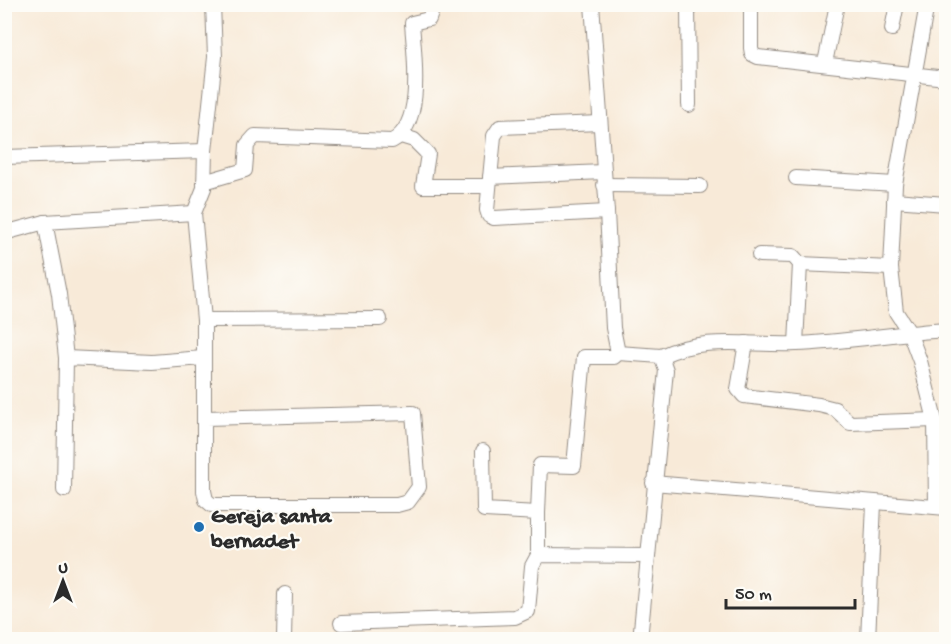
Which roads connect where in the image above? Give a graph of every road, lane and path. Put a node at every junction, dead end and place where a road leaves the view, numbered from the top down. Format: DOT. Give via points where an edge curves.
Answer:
graph roads {
  1 [pos="213,4"];
  2 [pos="434,4"];
  3 [pos="592,4"];
  4 [pos="688,4"];
  5 [pos="751,4"];
  6 [pos="837,4"];
  7 [pos="897,4"];
  8 [pos="927,4"];
  9 [pos="892,29"];
  10 [pos="825,63"];
  11 [pos="914,75"];
  12 [pos="946,78"];
  13 [pos="689,105"];
  14 [pos="600,123"];
  15 [pos="401,136"];
  16 [pos="205,151"];
  17 [pos="4,157"];
  18 [pos="796,178"];
  19 [pos="604,179"];
  20 [pos="204,182"];
  21 [pos="490,182"];
  22 [pos="895,184"];
  23 [pos="700,186"];
  24 [pos="894,200"];
  25 [pos="946,204"];
  26 [pos="607,212"];
  27 [pos="194,213"];
  28 [pos="45,222"];
  29 [pos="4,233"];
  30 [pos="759,255"];
  31 [pos="800,264"];
  32 [pos="891,268"];
  33 [pos="380,319"];
  34 [pos="204,320"];
  35 [pos="946,330"];
  36 [pos="909,332"];
  37 [pos="746,343"];
  38 [pos="796,344"];
  39 [pos="618,353"];
  40 [pos="660,356"];
  41 [pos="66,358"];
  42 [pos="203,358"];
  43 [pos="206,418"];
  44 [pos="935,420"];
  45 [pos="483,452"];
  46 [pos="653,483"];
  47 [pos="64,490"];
  48 [pos="874,503"];
  49 [pos="941,507"];
  50 [pos="538,513"];
  51 [pos="538,555"];
  52 [pos="647,556"];
  53 [pos="285,594"];
  54 [pos="341,623"];
  55 [pos="284,639"];
  56 [pos="640,639"];
  57 [pos="868,639"];
  1 -- 16 [label="street" via="215,57"];
  2 -- 15 [label="street" via="429,19 412,23 412,117"];
  3 -- 14 [label="street"];
  4 -- 13 [label="street"];
  5 -- 10 [label="street" via="753,54"];
  6 -- 10 [label="street"];
  7 -- 9 [label="street"];
  8 -- 11 [label="street"];
  10 -- 11 [label="street"];
  11 -- 12 [label="street"];
  11 -- 22 [label="street"];
  14 -- 19 [label="street"];
  14 -- 21 [label="street" via="500,127 494,136"];
  15 -- 20 [label="street" via="392,141 255,136 247,145 245,170"];
  15 -- 21 [label="street" via="414,140 428,154 423,186"];
  16 -- 17 [label="street"];
  16 -- 20 [label="street"];
  18 -- 22 [label="street"];
  19 -- 21 [label="street"];
  19 -- 23 [label="street"];
  19 -- 26 [label="street"];
  20 -- 27 [label="street"];
  21 -- 26 [label="street" via="487,210 495,218"];
  22 -- 24 [label="street"];
  24 -- 25 [label="street"];
  24 -- 32 [label="street"];
  26 -- 39 [label="street" via="613,328"];
  27 -- 28 [label="street"];
  27 -- 34 [label="street"];
  28 -- 29 [label="street"];
  28 -- 41 [label="street"];
  30 -- 31 [label="street" via="793,256"];
  31 -- 32 [label="street"];
  31 -- 38 [label="street"];
  32 -- 36 [label="street" via="896,312"];
  33 -- 34 [label="street"];
  34 -- 42 [label="street"];
  35 -- 36 [label="street"];
  36 -- 38 [label="street"];
  36 -- 44 [label="street"];
  37 -- 38 [label="street"];
  37 -- 40 [label="street" via="681,346"];
  37 -- 44 [label="street" via="738,389 744,396 835,409 850,423"];
  39 -- 40 [label="street"];
  39 -- 50 [label="street" via="614,357 585,357 574,466 540,465"];
  40 -- 46 [label="street" via="666,370"];
  41 -- 42 [label="street" via="152,362"];
  41 -- 47 [label="street"];
  42 -- 43 [label="street"];
  43 -- 43 [label="street" via="204,491 212,505 397,505 408,502 419,487 413,413"];
  44 -- 49 [label="street"];
  45 -- 50 [label="street" via="484,510"];
  46 -- 48 [label="street"];
  46 -- 52 [label="street"];
  48 -- 49 [label="street"];
  48 -- 57 [label="street"];
  50 -- 51 [label="street"];
  51 -- 52 [label="street"];
  51 -- 54 [label="street" via="531,566 528,611 515,617"];
  52 -- 56 [label="street"];
  53 -- 55 [label="street"];
}
